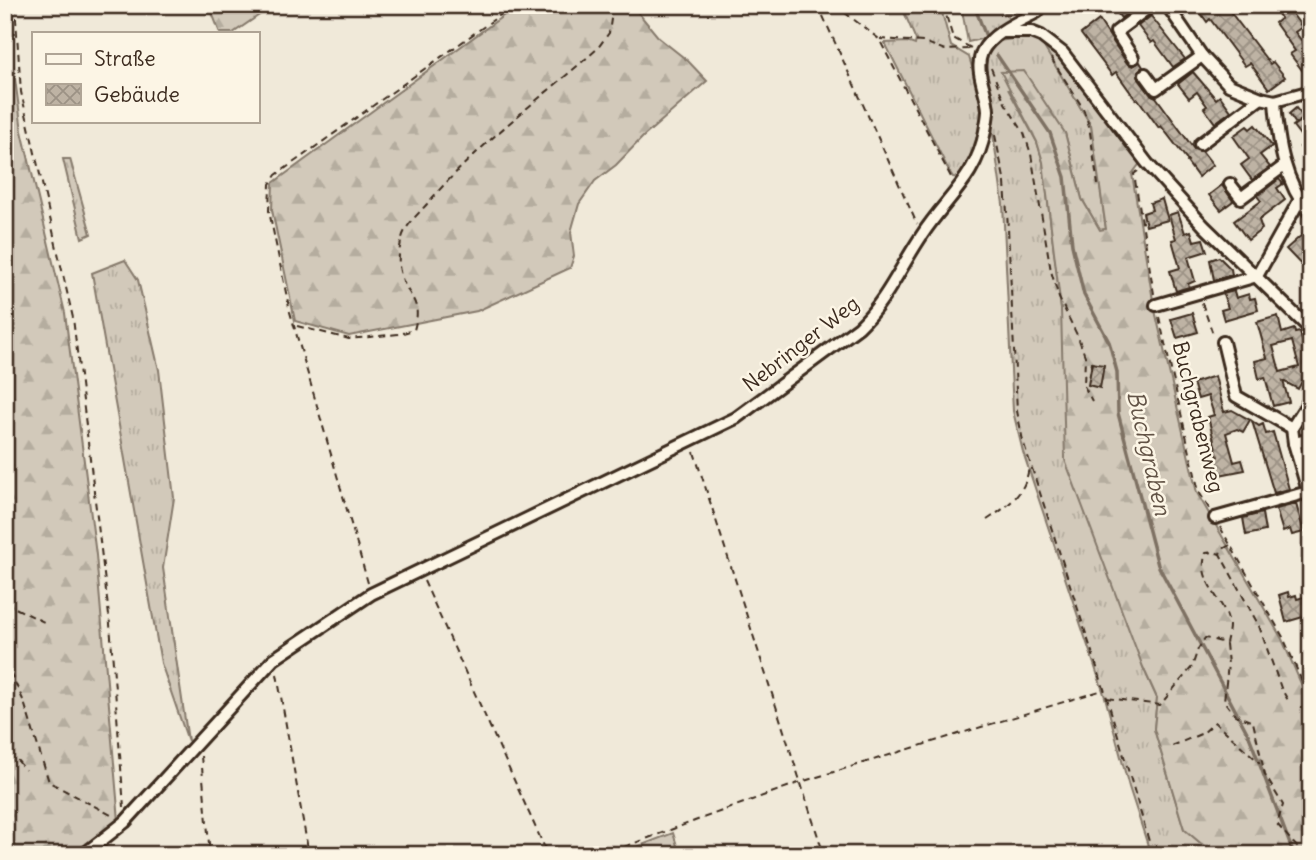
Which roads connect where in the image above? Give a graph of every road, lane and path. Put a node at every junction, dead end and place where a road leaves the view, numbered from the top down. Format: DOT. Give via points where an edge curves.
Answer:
graph roads {
  1 [pos="15,5"];
  2 [pos="514,5"];
  3 [pos="613,5"];
  4 [pos="818,5"];
  5 [pos="835,5"];
  6 [pos="943,5"];
  7 [pos="1042,5"];
  8 [pos="1152,5"];
  9 [pos="1167,5"];
  10 [pos="1308,5"];
  11 [pos="1311,12"];
  12 [pos="1003,32"];
  13 [pos="879,39"];
  14 [pos="977,51"];
  15 [pos="1050,56"];
  16 [pos="1202,56"];
  17 [pos="1133,58"];
  18 [pos="1145,74"];
  19 [pos="1311,91"];
  20 [pos="1261,98"];
  21 [pos="1275,102"];
  22 [pos="994,132"];
  23 [pos="1200,144"];
  24 [pos="1147,163"];
  25 [pos="1283,166"];
  26 [pos="1230,184"];
  27 [pos="1098,185"];
  28 [pos="961,186"];
  29 [pos="1299,201"];
  30 [pos="1311,215"];
  31 [pos="922,234"];
  32 [pos="1257,276"];
  33 [pos="1198,293"];
  34 [pos="1156,305"];
  35 [pos="295,326"];
  36 [pos="1311,330"];
  37 [pos="1223,342"];
  38 [pos="1311,398"];
  39 [pos="1092,401"];
  40 [pos="1292,428"];
  41 [pos="1311,439"];
  42 [pos="691,441"];
  43 [pos="1294,443"];
  44 [pos="1029,464"];
  45 [pos="1309,496"];
  46 [pos="1215,518"];
  47 [pos="987,520"];
  48 [pos="1231,544"];
  49 [pos="1220,554"];
  50 [pos="419,571"];
  51 [pos="371,594"];
  52 [pos="5,603"];
  53 [pos="46,623"];
  54 [pos="1226,643"];
  55 [pos="274,659"];
  56 [pos="5,661"];
  57 [pos="1104,690"];
  58 [pos="1107,698"];
  59 [pos="1289,702"];
  60 [pos="1311,702"];
  61 [pos="200,741"];
  62 [pos="1172,746"];
  63 [pos="5,758"];
  64 [pos="1261,763"];
  65 [pos="25,770"];
  66 [pos="801,782"];
  67 [pos="125,822"];
  68 [pos="1293,842"];
  69 [pos="83,855"];
  70 [pos="210,855"];
  71 [pos="309,855"];
  72 [pos="548,855"];
  73 [pos="602,855"];
  74 [pos="824,855"];
  75 [pos="1153,855"];
  76 [pos="1289,855"];
  77 [pos="1304,855"];
  1 -- 67 [label="path" via="21,92 73,318 110,624"];
  2 -- 35 [label="path" via="276,175 270,184 269,211"];
  3 -- 35 [label="path" via="609,33 597,49 468,159 402,234 398,257 401,276 416,305 414,330 349,339"];
  4 -- 31 [label="path"];
  5 -- 13 [label="path"];
  6 -- 14 [label="path" via="953,38"];
  7 -- 12 [label="street"];
  8 -- 17 [label="street" via="1116,32"];
  9 -- 16 [label="street"];
  10 -- 11 [label="street"];
  12 -- 14 [label="street"];
  12 -- 24 [label="street" via="1031,32 1063,53"];
  13 -- 14 [label="path"];
  13 -- 28 [label="path" via="950,178"];
  14 -- 28 [label="street, Nebringer Weg" via="988,110 978,159"];
  14 -- 39 [label="path" via="993,72 1031,154 1051,271 1084,356 1084,386"];
  15 -- 27 [label="path" via="1083,108"];
  16 -- 18 [label="street" via="1156,89"];
  16 -- 20 [label="street" via="1229,85"];
  19 -- 21 [label="street"];
  20 -- 21 [label="street"];
  20 -- 23 [label="street"];
  21 -- 25 [label="street"];
  22 -- 44 [label="path" via="1008,217 1017,411"];
  24 -- 32 [label="street"];
  24 -- 34 [label="path, Buchgrabenweg" via="1133,174"];
  25 -- 26 [label="street" via="1241,198"];
  25 -- 29 [label="street"];
  28 -- 31 [label="street, Nebringer Weg"];
  29 -- 30 [label="street"];
  29 -- 32 [label="street"];
  31 -- 42 [label="street, Nebringer Weg" via="897,279 859,327 747,411"];
  32 -- 33 [label="street"];
  32 -- 36 [label="street"];
  33 -- 34 [label="street"];
  33 -- 37 [label="path" via="1212,333"];
  34 -- 46 [label="path, Buchgrabenweg" via="1199,492"];
  35 -- 51 [label="path"];
  37 -- 40 [label="street" via="1236,396"];
  38 -- 40 [label="street"];
  40 -- 43 [label="street"];
  41 -- 43 [label="street"];
  42 -- 50 [label="street, Nebringer Weg"];
  42 -- 66 [label="path"];
  43 -- 45 [label="street"];
  44 -- 47 [label="path" via="1015,501"];
  44 -- 57 [label="path"];
  45 -- 46 [label="street"];
  46 -- 48 [label="path, Buchgrabenweg"];
  48 -- 49 [label="path"];
  48 -- 60 [label="path, Buchgrabenweg" via="1283,637"];
  49 -- 54 [label="path" via="1209,552 1203,562 1229,626"];
  49 -- 59 [label="path" via="1259,626"];
  50 -- 51 [label="street, Nebringer Weg"];
  50 -- 72 [label="path"];
  51 -- 55 [label="street, Nebringer Weg"];
  52 -- 53 [label="path"];
  54 -- 58 [label="path" via="1205,638 1192,667 1160,705"];
  54 -- 64 [label="path" via="1224,701 1235,715 1253,722"];
  55 -- 61 [label="street, Nebringer Weg"];
  55 -- 71 [label="path"];
  56 -- 67 [label="path" via="49,782"];
  57 -- 58 [label="path"];
  57 -- 66 [label="path"];
  58 -- 75 [label="path"];
  61 -- 67 [label="street, Nebringer Weg"];
  61 -- 70 [label="path"];
  62 -- 64 [label="path" via="1203,733 1215,722"];
  63 -- 65 [label="path" via="18,761"];
  64 -- 68 [label="path" via="1283,806 1277,824"];
  66 -- 73 [label="path"];
  66 -- 74 [label="path"];
  67 -- 69 [label="street, Nebringer Weg"];
  68 -- 76 [label="path"];
  68 -- 77 [label="path"];
}
